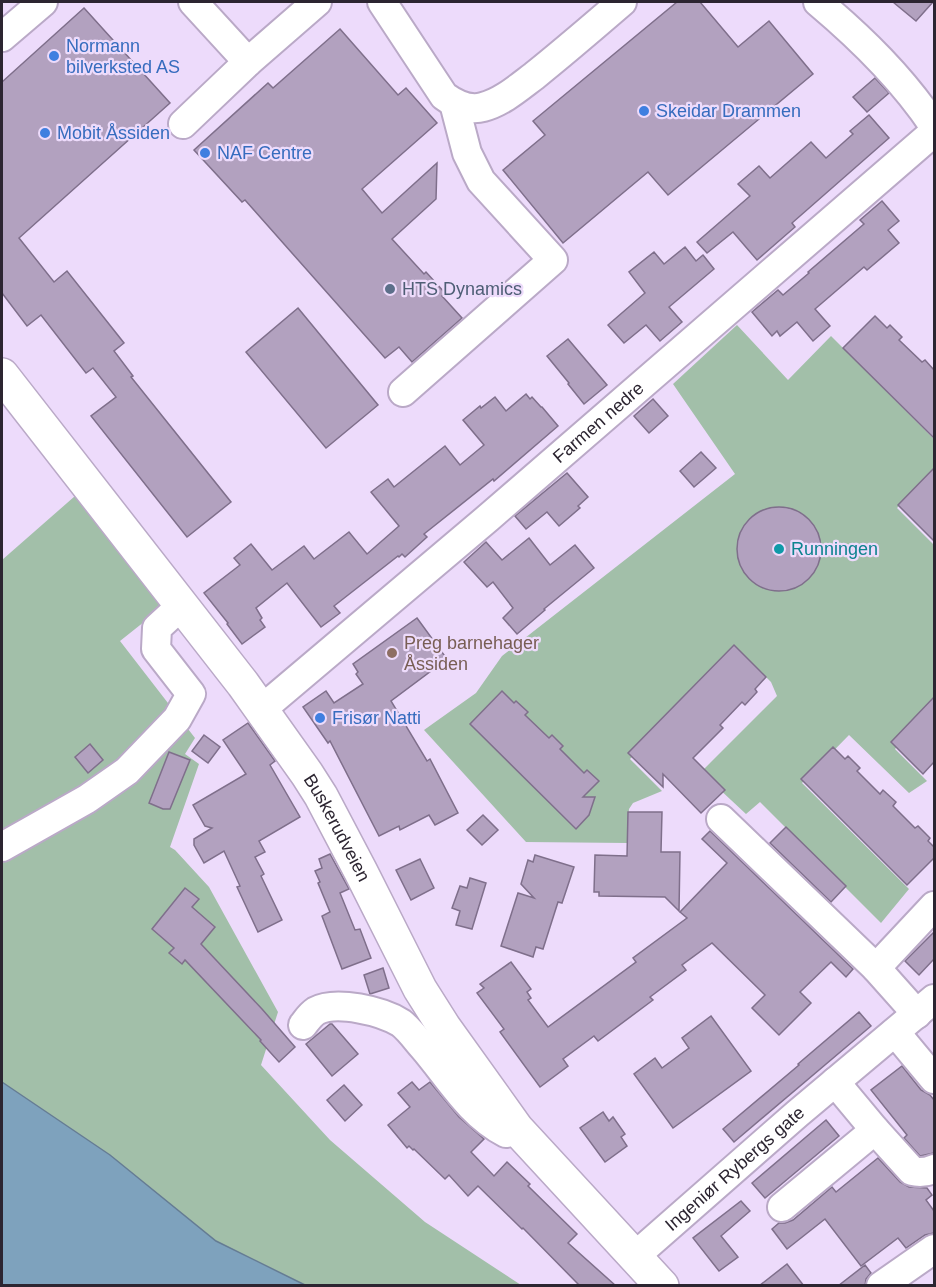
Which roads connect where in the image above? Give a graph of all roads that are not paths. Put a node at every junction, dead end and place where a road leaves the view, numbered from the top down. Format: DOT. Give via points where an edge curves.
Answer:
graph roads {
  1 [pos="43,2"];
  2 [pos="194,2"];
  3 [pos="317,2"];
  4 [pos="382,2"];
  5 [pos="622,2"];
  6 [pos="818,2"];
  7 [pos="2,37"];
  8 [pos="248,62"];
  9 [pos="454,103"];
  10 [pos="183,124"];
  11 [pos="934,126"];
  12 [pos="934,132"];
  13 [pos="2,375"];
  14 [pos="403,392"];
  15 [pos="182,605"];
  16 [pos="262,709"];
  17 [pos="721,819"];
  18 [pos="2,847"];
  19 [pos="934,906"];
  20 [pos="876,968"];
  21 [pos="926,1006"];
  22 [pos="303,1025"];
  23 [pos="895,1032"];
  24 [pos="934,1079"];
  25 [pos="835,1082"];
  26 [pos="517,1129"];
  27 [pos="875,1130"];
  28 [pos="934,1169"];
  29 [pos="782,1207"];
  30 [pos="934,1249"];
  31 [pos="634,1257"];
  32 [pos="662,1286"];
  33 [pos="881,1286"];
  1 -- 7 [label="street"];
  2 -- 8 [label="street"];
  3 -- 8 [label="street"];
  4 -- 9 [label="street" via="437,88"];
  5 -- 9 [label="street" via="507,97 481,108"];
  6 -- 11 [label="street" via="880,58"];
  8 -- 10 [label="street"];
  9 -- 14 [label="street" via="467,153 481,181 553,260"];
  12 -- 16 [label="street, Farmen nedre"];
  13 -- 15 [label="main road, Buskerudveien" via="110,499"];
  15 -- 16 [label="main road, Buskerudveien"];
  15 -- 18 [label="street" via="157,628 156,638 156,649 192,694 177,720 127,771 87,799"];
  16 -- 26 [label="main road, Buskerudveien" via="321,796 420,989"];
  17 -- 20 [label="street, Ingeniør Rybergs gate"];
  19 -- 20 [label="street"];
  20 -- 21 [label="street, Ingeniør Rybergs gate"];
  21 -- 23 [label="street, Ingeniør Rybergs gate"];
  22 -- 26 [label="street" via="317,1011 332,1006 349,1006 396,1020 410,1031 476,1111 506,1133"];
  23 -- 24 [label="street"];
  23 -- 25 [label="street, Ingeniør Rybergs gate"];
  25 -- 27 [label="street"];
  25 -- 31 [label="street, Ingeniør Rybergs gate"];
  26 -- 31 [label="main road, Buskerudveien"];
  27 -- 28 [label="street" via="912,1171"];
  27 -- 29 [label="street"];
  30 -- 33 [label="street"];
  31 -- 32 [label="main road, Buskerudveien"];
}
